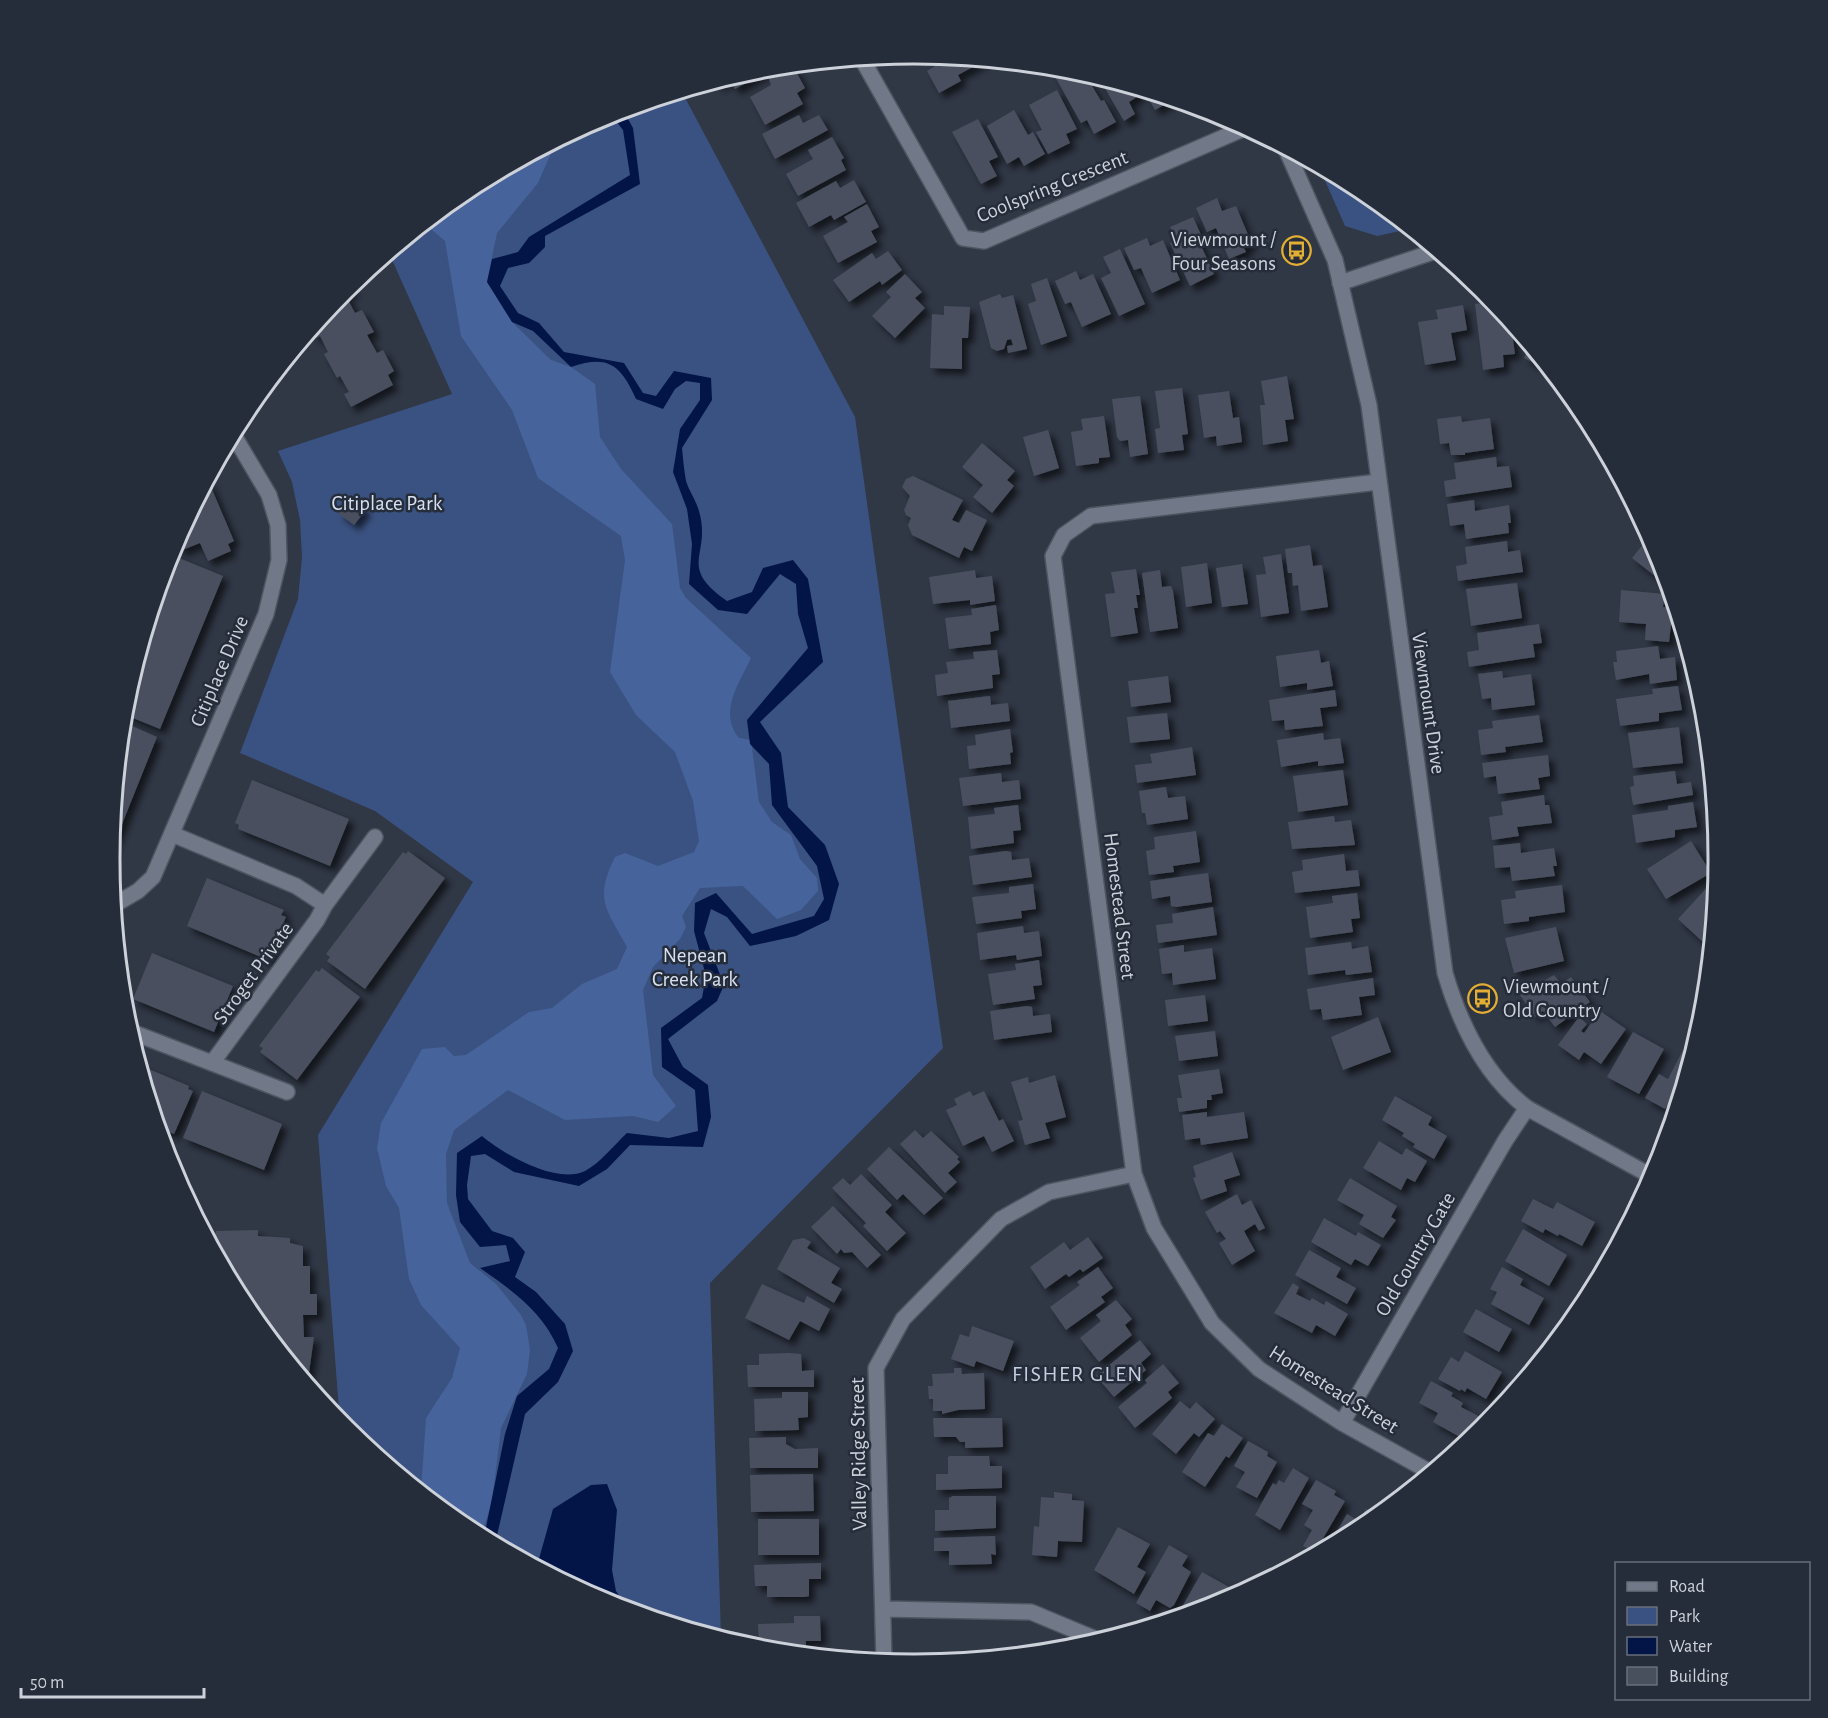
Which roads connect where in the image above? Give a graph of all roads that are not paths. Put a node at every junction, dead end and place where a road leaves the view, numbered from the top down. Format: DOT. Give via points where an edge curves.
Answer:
graph roads {
  1 [pos="866,66"];
  2 [pos="1235,132"];
  3 [pos="1291,160"];
  4 [pos="1428,254"];
  5 [pos="1340,283"];
  6 [pos="238,442"];
  7 [pos="1378,482"];
  8 [pos="172,834"];
  9 [pos="375,837"];
  10 [pos="121,901"];
  11 [pos="325,905"];
  12 [pos="140,1035"];
  13 [pos="212,1063"];
  14 [pos="287,1092"];
  15 [pos="1527,1108"];
  16 [pos="1644,1172"];
  17 [pos="1134,1174"];
  18 [pos="1342,1423"];
  19 [pos="1423,1468"];
  20 [pos="883,1609"];
  21 [pos="1084,1634"];
  22 [pos="884,1653"];
  1 -- 2 [label="street, Coolspring Crescent" via="963,238 984,241"];
  3 -- 5 [label="street, Viewmount Drive" via="1335,260"];
  4 -- 5 [label="street"];
  5 -- 7 [label="street, Viewmount Drive" via="1369,405"];
  6 -- 8 [label="street, Citiplace Drive" via="269,495 278,525 279,560 266,615"];
  7 -- 15 [label="street, Viewmount Drive" via="1445,973 1476,1048 1509,1095"];
  7 -- 17 [label="street, Homestead Street" via="1091,516 1064,535 1053,556"];
  8 -- 10 [label="street, Citiplace Drive" via="153,877"];
  8 -- 11 [label="street" via="296,886"];
  9 -- 11 [label="street, Stroget Private"];
  11 -- 13 [label="street, Stroget Private"];
  12 -- 13 [label="street"];
  13 -- 14 [label="street"];
  15 -- 16 [label="street, Viewmount Drive"];
  15 -- 18 [label="street, Old Country Gate" via="1504,1141"];
  17 -- 18 [label="street, Homestead Street" via="1154,1228 1212,1323 1259,1369"];
  17 -- 20 [label="street, Valley Ridge Street" via="1049,1192 1001,1219 903,1319 876,1368"];
  18 -- 19 [label="street, Homestead Street"];
  20 -- 21 [label="street" via="1031,1612"];
  20 -- 22 [label="street, Valley Ridge Street"];
}
